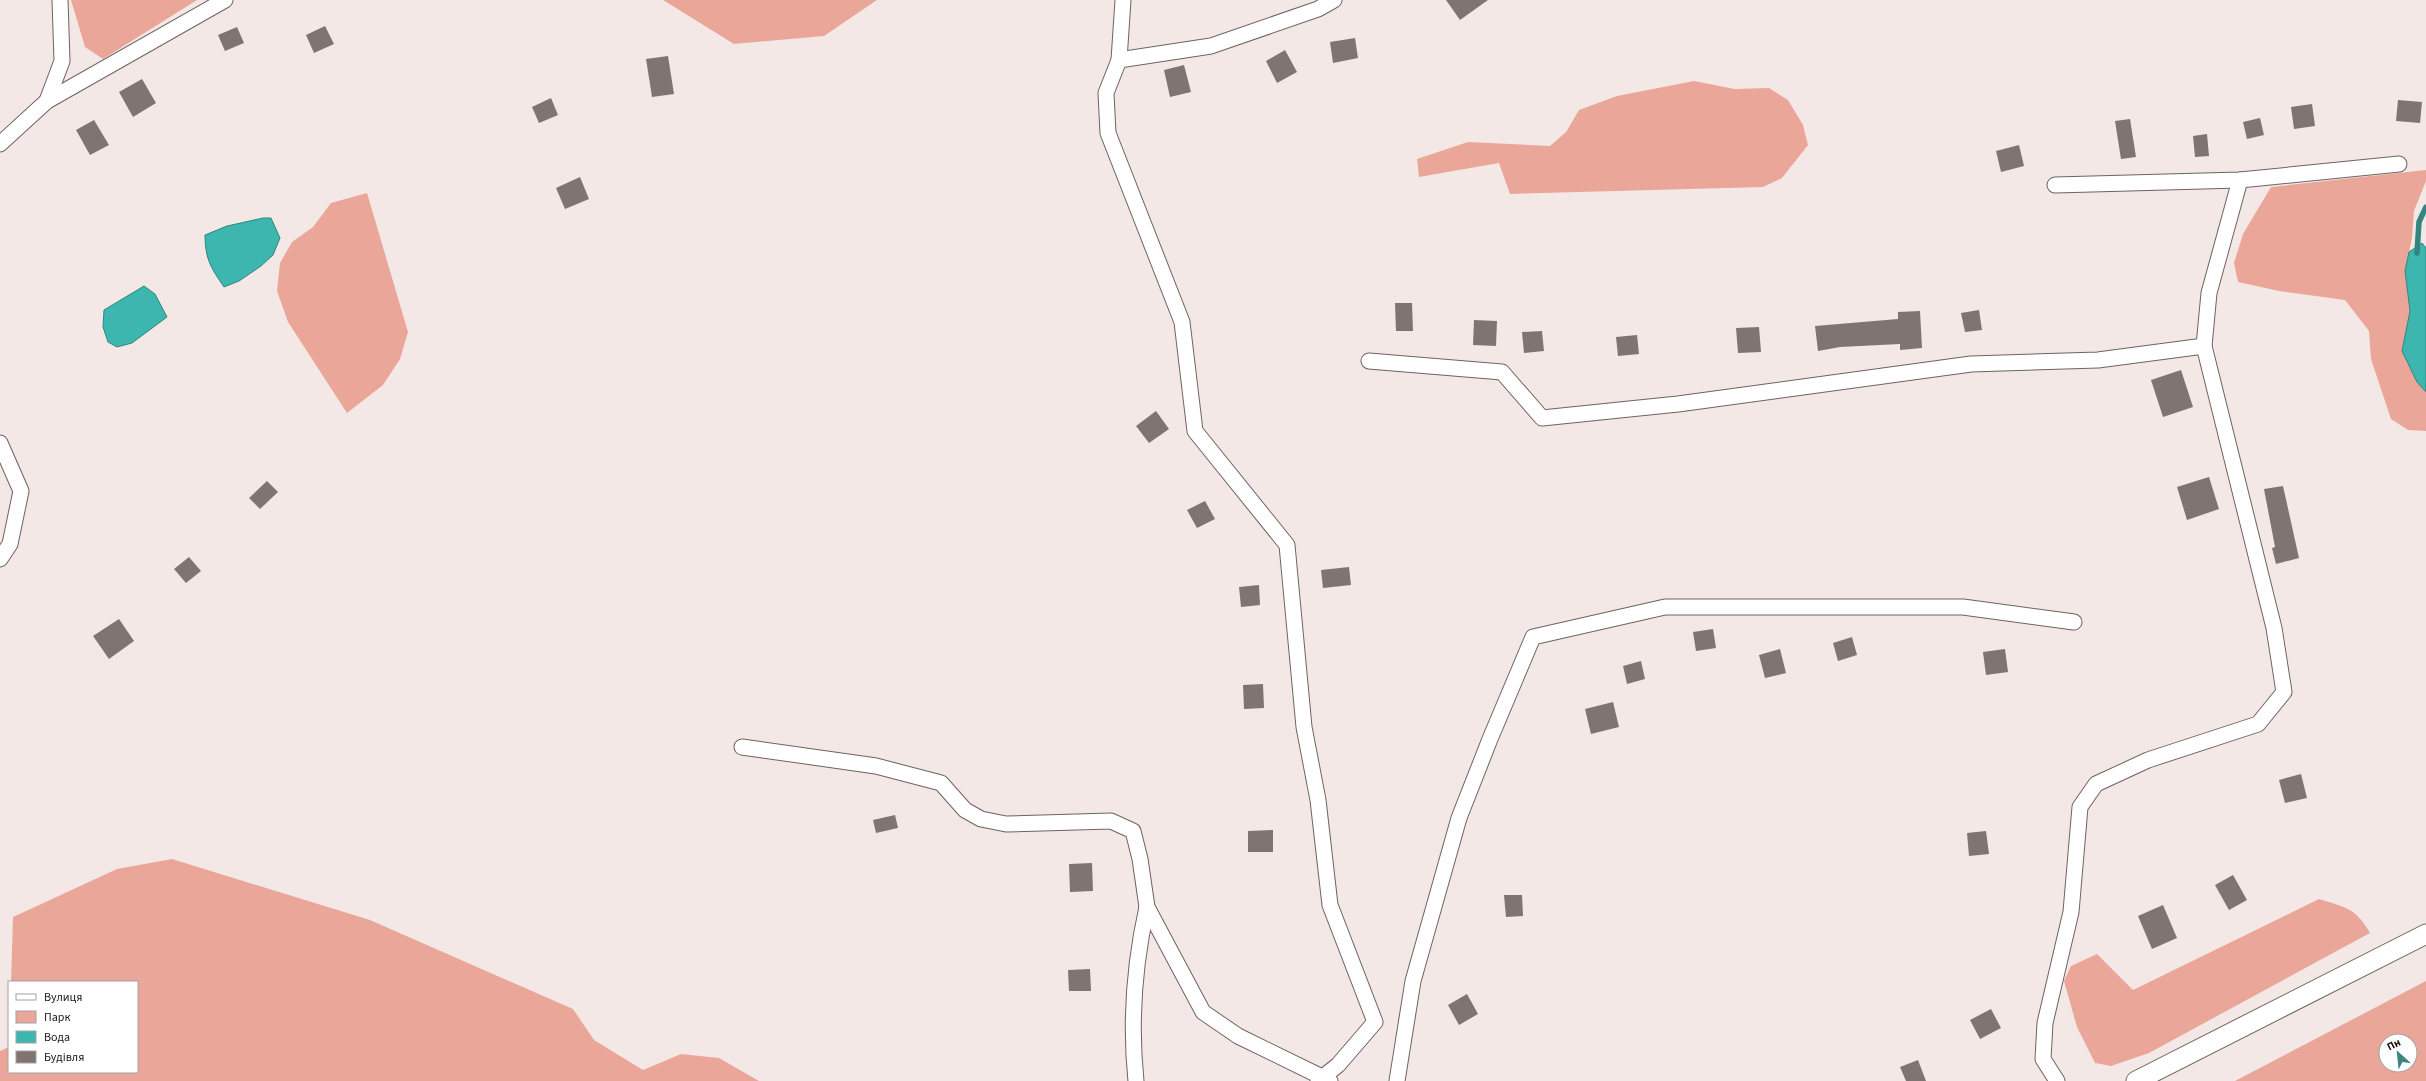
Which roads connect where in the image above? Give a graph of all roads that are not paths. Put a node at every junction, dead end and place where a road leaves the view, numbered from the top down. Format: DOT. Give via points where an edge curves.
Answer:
graph roads {
  1 [pos="60,0"];
  2 [pos="224,0"];
  3 [pos="1123,0"];
  4 [pos="1334,0"];
  5 [pos="1119,60"];
  6 [pos="47,101"];
  7 [pos="0,144"];
  8 [pos="2399,164"];
  9 [pos="2240,180"];
  10 [pos="2055,185"];
  11 [pos="2204,346"];
  12 [pos="1369,362"];
  13 [pos="0,443"];
  14 [pos="0,559"];
  15 [pos="2074,622"];
  16 [pos="742,747"];
  17 [pos="1147,907"];
  18 [pos="2426,934"];
  19 [pos="1324,1080"];
  20 [pos="1136,1081"];
  21 [pos="1397,1081"];
  22 [pos="2057,1081"];
  23 [pos="2136,1081"];
  1 -- 6 [label="street" via="62,61"];
  2 -- 6 [label="street"];
  3 -- 5 [label="street"];
  4 -- 5 [label="street" via="1318,9 1211,46"];
  5 -- 19 [label="street" via="1106,93 1108,133 1182,322 1195,431 1287,544 1304,727 1318,800 1330,905 1375,1022"];
  6 -- 7 [label="street"];
  8 -- 9 [label="street"];
  9 -- 10 [label="street"];
  9 -- 11 [label="street" via="2209,293"];
  11 -- 12 [label="street" via="2098,360 1970,364 1678,404 1542,418 1502,372"];
  11 -- 22 [label="street" via="2274,628 2284,692 2258,724 2148,760 2096,784 2080,807 2071,912 2045,1023 2043,1059"];
  13 -- 14 [label="street" via="21,491 10,544"];
  15 -- 21 [label="street" via="1963,607 1664,607 1533,637 1460,818 1413,981"];
  16 -- 17 [label="street" via="876,766 941,783 965,810 981,819 1006,824 1112,821 1133,831"];
  17 -- 19 [label="street" via="1203,1012 1238,1036"];
  17 -- 20 [label="street" via="1136,959"];
  18 -- 23 [label="street"];
}
